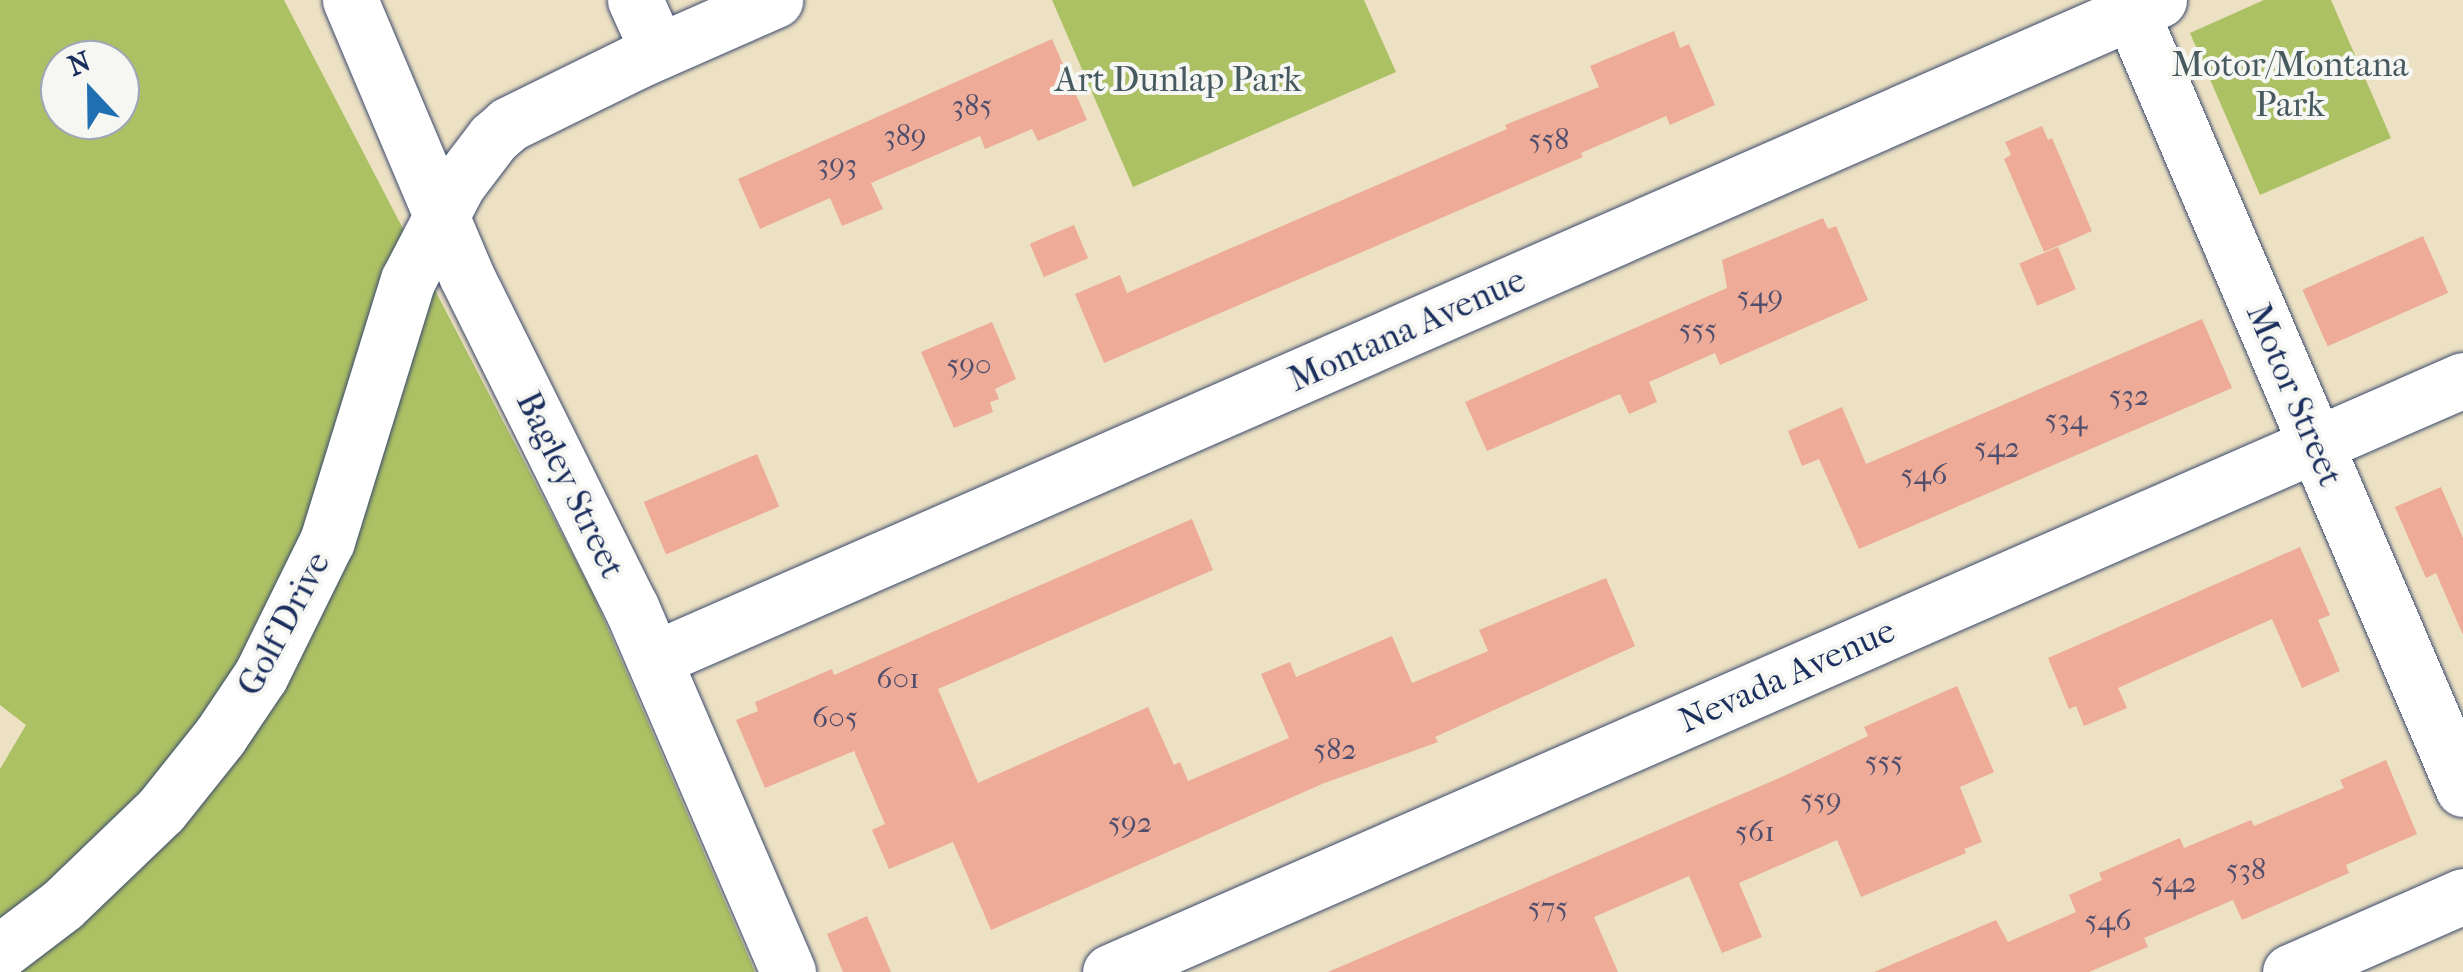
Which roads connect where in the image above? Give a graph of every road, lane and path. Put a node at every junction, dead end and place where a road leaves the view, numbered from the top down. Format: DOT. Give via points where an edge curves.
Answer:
graph roads {
  1 [pos="350,0"];
  2 [pos="635,0"];
  3 [pos="775,0"];
  4 [pos="2138,4"];
  5 [pos="658,52"];
  6 [pos="441,216"];
  7 [pos="2463,380"];
  8 [pos="2315,445"];
  9 [pos="654,660"];
  10 [pos="2463,790"];
  11 [pos="2463,896"];
  12 [pos="0,952"];
  13 [pos="788,972"];
  14 [pos="1110,972"];
  15 [pos="2290,972"];
  1 -- 6 [label="street, Bagley Street"];
  2 -- 5 [label="street"];
  3 -- 5 [label="street, Golf Drive"];
  4 -- 8 [label="street, Motor Street"];
  4 -- 9 [label="street, Montana Avenue"];
  5 -- 6 [label="street, Golf Drive" via="509,124 479,155"];
  6 -- 9 [label="street, Bagley Street"];
  6 -- 12 [label="street, Golf Drive" via="408,280 327,542 261,676 161,810 62,905"];
  7 -- 8 [label="street, Nevada Avenue"];
  8 -- 10 [label="street, Motor Street"];
  8 -- 14 [label="street, Nevada Avenue"];
  9 -- 13 [label="street, Bagley Street"];
  11 -- 15 [label="street"];
}
